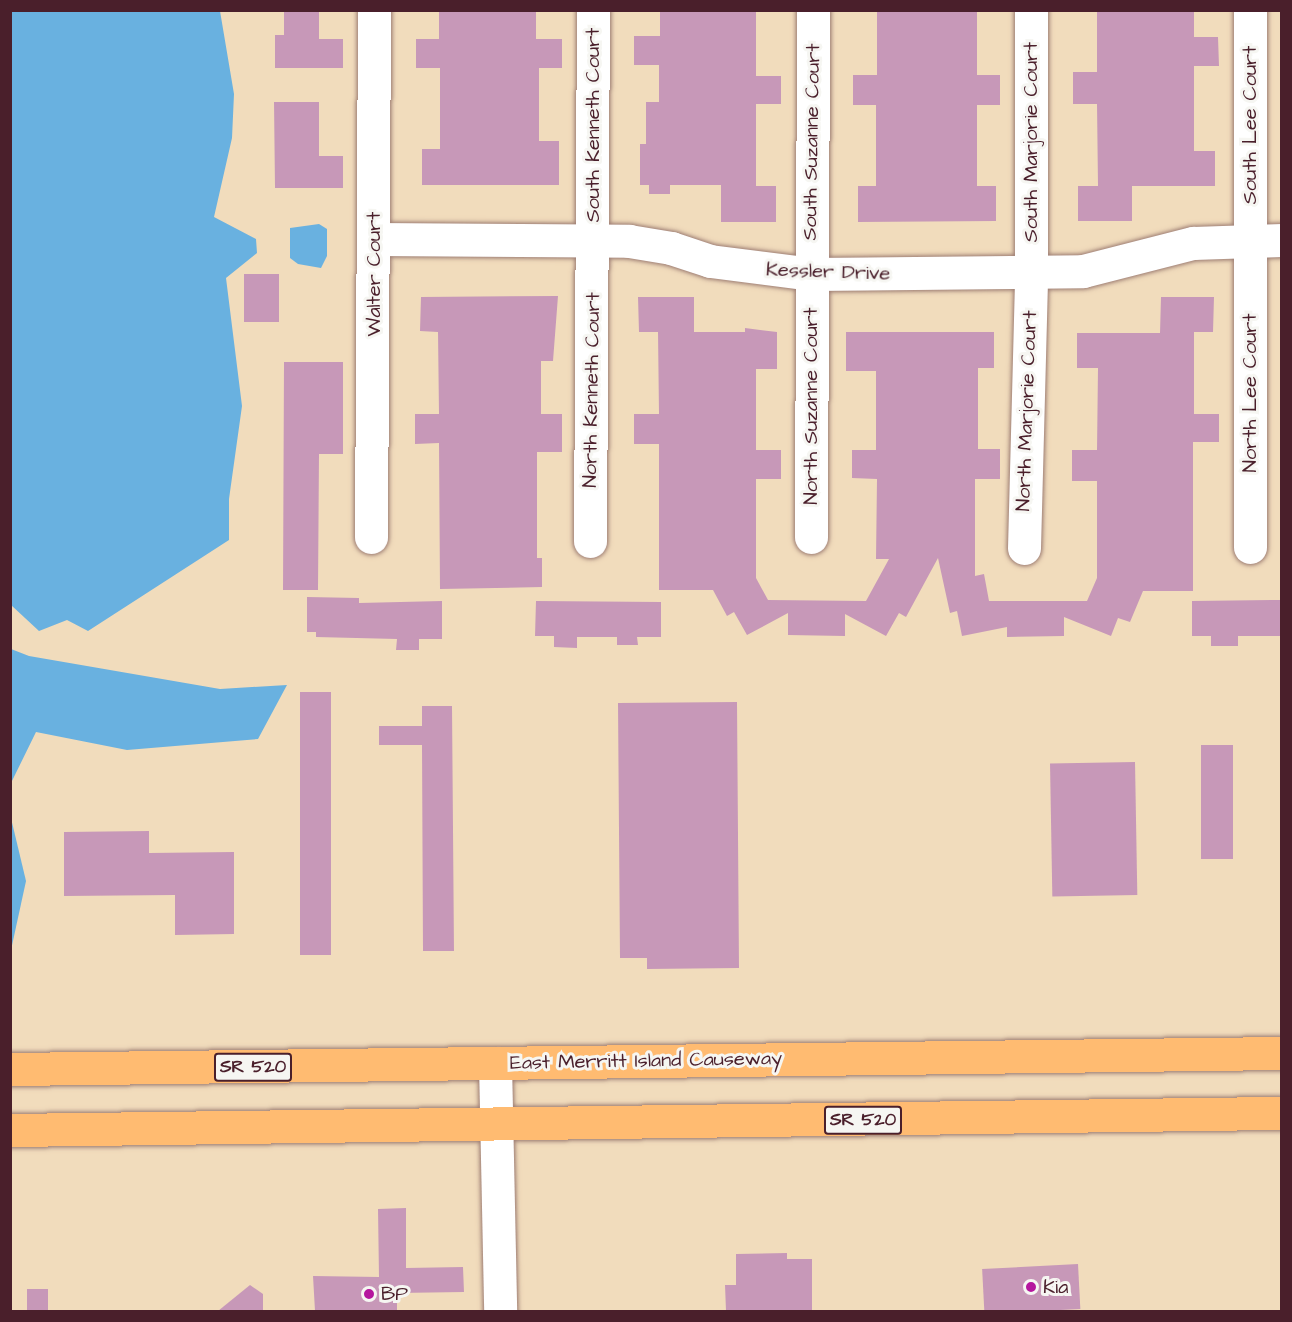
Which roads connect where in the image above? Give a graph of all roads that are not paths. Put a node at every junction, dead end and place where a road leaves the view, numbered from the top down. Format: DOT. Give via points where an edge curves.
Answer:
graph roads {
  1 [pos="374,10"];
  2 [pos="593,10"];
  3 [pos="813,10"];
  4 [pos="1031,10"];
  5 [pos="1250,10"];
  6 [pos="374,239"];
  7 [pos="593,240"];
  8 [pos="1266,240"];
  9 [pos="811,274"];
  10 [pos="1031,274"];
  11 [pos="371,537"];
  12 [pos="811,537"];
  13 [pos="590,541"];
  14 [pos="1250,547"];
  15 [pos="1024,548"];
  16 [pos="1281,1053"];
  17 [pos="495,1063"];
  18 [pos="10,1069"];
  19 [pos="1281,1113"];
  20 [pos="495,1126"];
  21 [pos="10,1130"];
  22 [pos="500,1311"];
  1 -- 6 [label="street, Walter Court"];
  2 -- 7 [label="street, South Kenneth Court"];
  3 -- 9 [label="street, South Suzanne Court"];
  4 -- 10 [label="street, South Marjorie Court"];
  5 -- 8 [label="street, South Lee Court"];
  6 -- 7 [label="street, Kessler Drive"];
  6 -- 11 [label="street, Walter Court"];
  7 -- 9 [label="street, Kessler Drive" via="629,241 671,248 710,261"];
  7 -- 13 [label="street, North Kenneth Court"];
  8 -- 10 [label="street, Kessler Drive" via="1194,243 1083,271"];
  8 -- 14 [label="street, North Lee Court"];
  9 -- 10 [label="street, Kessler Drive"];
  9 -- 12 [label="street, North Suzanne Court"];
  10 -- 15 [label="street, North Marjorie Court"];
  16 -- 17 [label="main road, East Merritt Island Causeway / SR 520"];
  17 -- 18 [label="main road, East Merritt Island Causeway / SR 520"];
  17 -- 20 [label="street"];
  19 -- 20 [label="main road, SR 520"];
  20 -- 21 [label="main road, SR 520"];
  20 -- 22 [label="street"];
}
